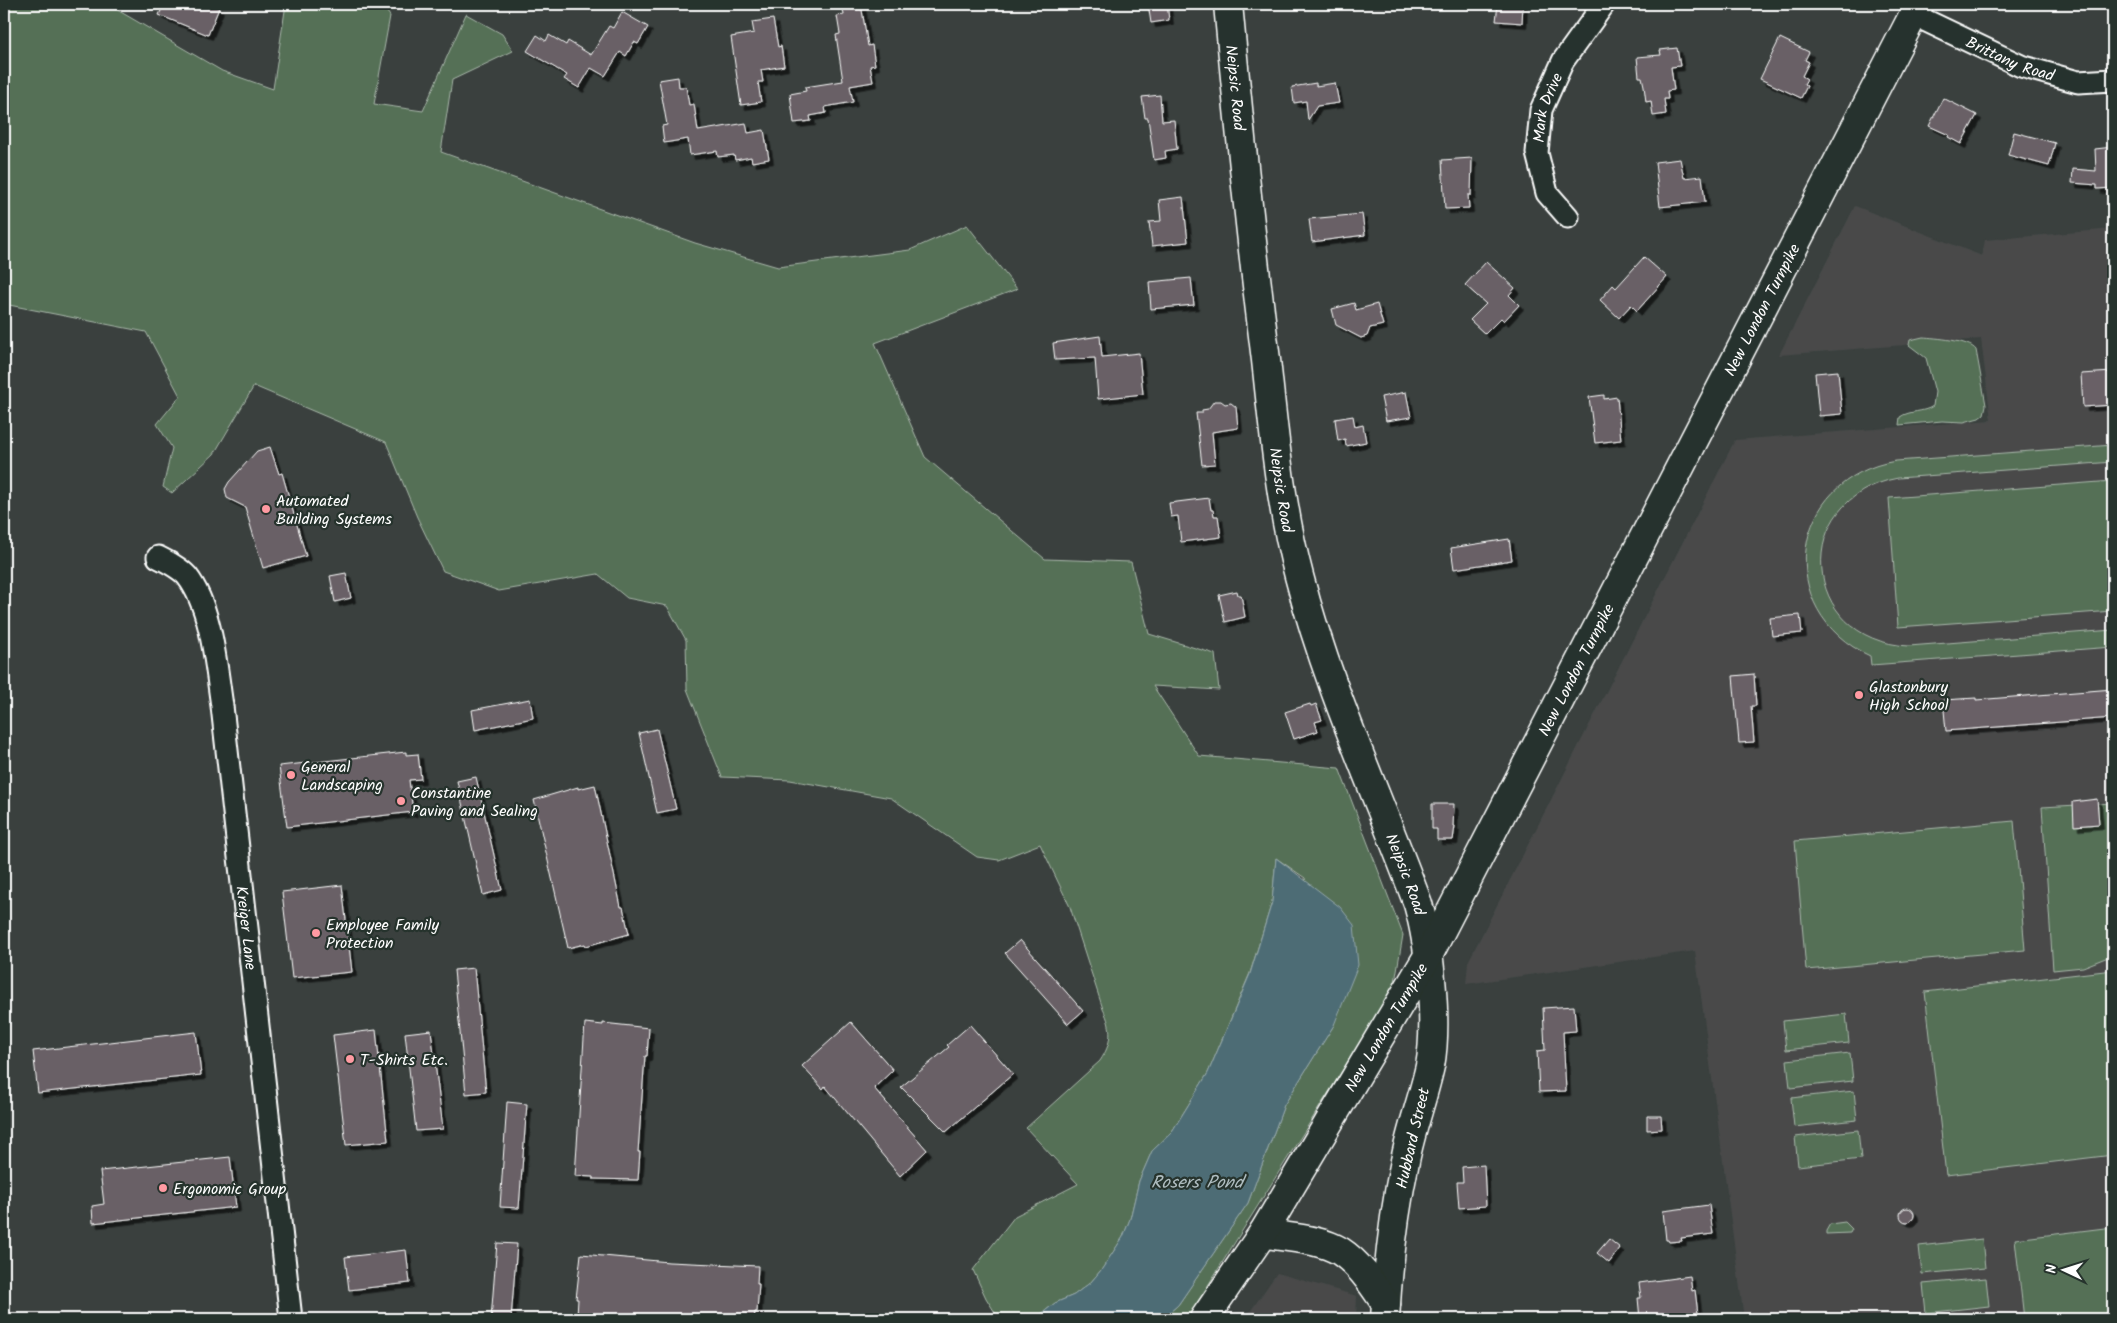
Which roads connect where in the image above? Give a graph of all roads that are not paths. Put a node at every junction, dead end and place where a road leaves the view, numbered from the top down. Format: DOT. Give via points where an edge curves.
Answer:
graph roads {
  1 [pos="1228,4"];
  2 [pos="1604,4"];
  3 [pos="1916,9"];
  4 [pos="2113,80"];
  5 [pos="1568,217"];
  6 [pos="158,557"];
  7 [pos="1428,956"];
  8 [pos="1263,1233"];
  9 [pos="1386,1312"];
  10 [pos="291,1319"];
  11 [pos="1204,1319"];
  1 -- 7 [label="street, Neipsic Road" via="1251,236 1280,479 1292,547 1337,696 1418,904"];
  2 -- 5 [label="street, Mark Drive" via="1562,61 1541,110 1537,153 1547,193"];
  3 -- 4 [label="street, Brittany Road" via="2021,66 2078,82"];
  3 -- 7 [label="street, New London Turnpike"];
  6 -- 10 [label="street, Kreiger Lane" via="186,576 194,590 206,619 216,669"];
  7 -- 8 [label="street, New London Turnpike"];
  7 -- 9 [label="street, Hubbard Street" via="1432,1048 1401,1180"];
  8 -- 9 [label="street" via="1316,1242 1338,1250 1363,1272"];
  8 -- 11 [label="street, New London Turnpike"];
}
